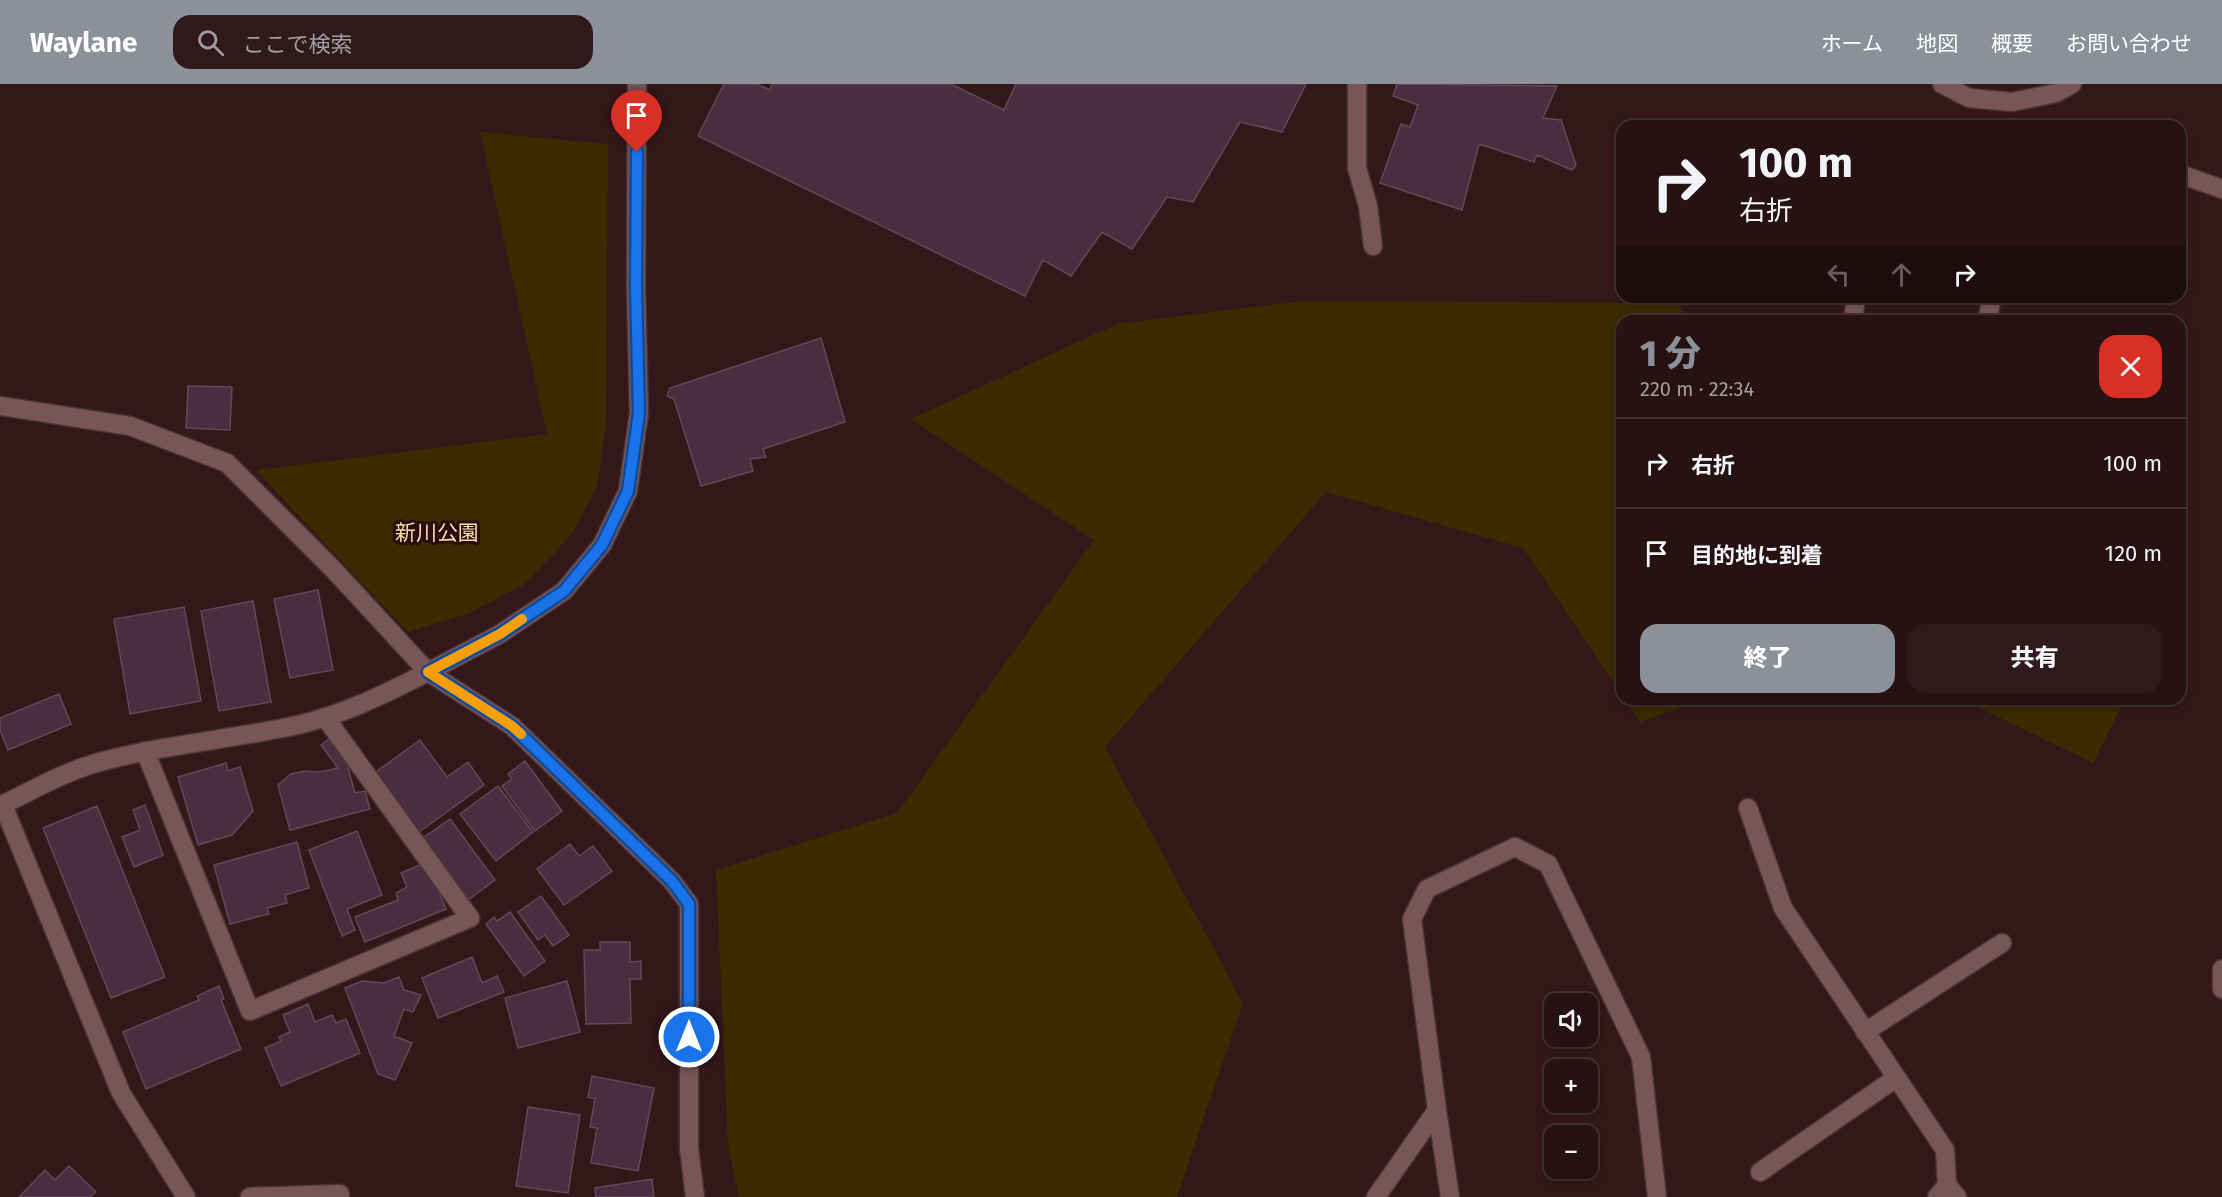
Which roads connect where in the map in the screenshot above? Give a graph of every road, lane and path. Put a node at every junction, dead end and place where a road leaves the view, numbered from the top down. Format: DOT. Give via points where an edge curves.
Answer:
graph roads {
  1 [pos="637,84"];
  2 [pos="1357,84"];
  3 [pos="1942,84"];
  4 [pos="2072,84"];
  5 [pos="2186,176"];
  6 [pos="2222,189"];
  7 [pos="1373,246"];
  8 [pos="0,406"];
  9 [pos="428,672"];
  10 [pos="325,717"];
  11 [pos="145,751"];
  12 [pos="2,805"];
  13 [pos="1748,808"];
  14 [pos="2002,943"];
  15 [pos="2222,969"];
  16 [pos="2222,989"];
  17 [pos="1864,1032"];
  18 [pos="1896,1078"];
  19 [pos="1437,1110"];
  20 [pos="1760,1172"];
  21 [pos="1947,1193"];
  22 [pos="186,1197"];
  23 [pos="250,1197"];
  24 [pos="340,1197"];
  25 [pos="695,1197"];
  26 [pos="1376,1197"];
  27 [pos="1450,1197"];
  28 [pos="1657,1197"];
  1 -- 9 [label="street" via="639,413 628,491 602,545 564,591 500,634"];
  2 -- 7 [label="street" via="1357,168 1368,206"];
  3 -- 4 [label="street" via="1969,98 2012,102 2056,93"];
  5 -- 6 [label="street"];
  8 -- 9 [label="street" via="130,426 227,463"];
  9 -- 10 [label="street" via="383,695"];
  9 -- 25 [label="street" via="512,726 672,881 689,904 689,1148"];
  10 -- 11 [label="street" via="295,726"];
  10 -- 11 [label="street" via="470,918 250,1011"];
  11 -- 12 [label="street" via="72,771"];
  12 -- 22 [label="street" via="121,1093"];
  13 -- 17 [label="street" via="1783,909"];
  14 -- 17 [label="street"];
  15 -- 16 [label="street"];
  17 -- 18 [label="street"];
  18 -- 20 [label="street"];
  18 -- 21 [label="street" via="1945,1150"];
  19 -- 26 [label="street"];
  19 -- 27 [label="street"];
  19 -- 28 [label="street" via="1412,919 1427,889 1515,847 1548,864 1641,1057"];
  23 -- 24 [label="street"];
}
